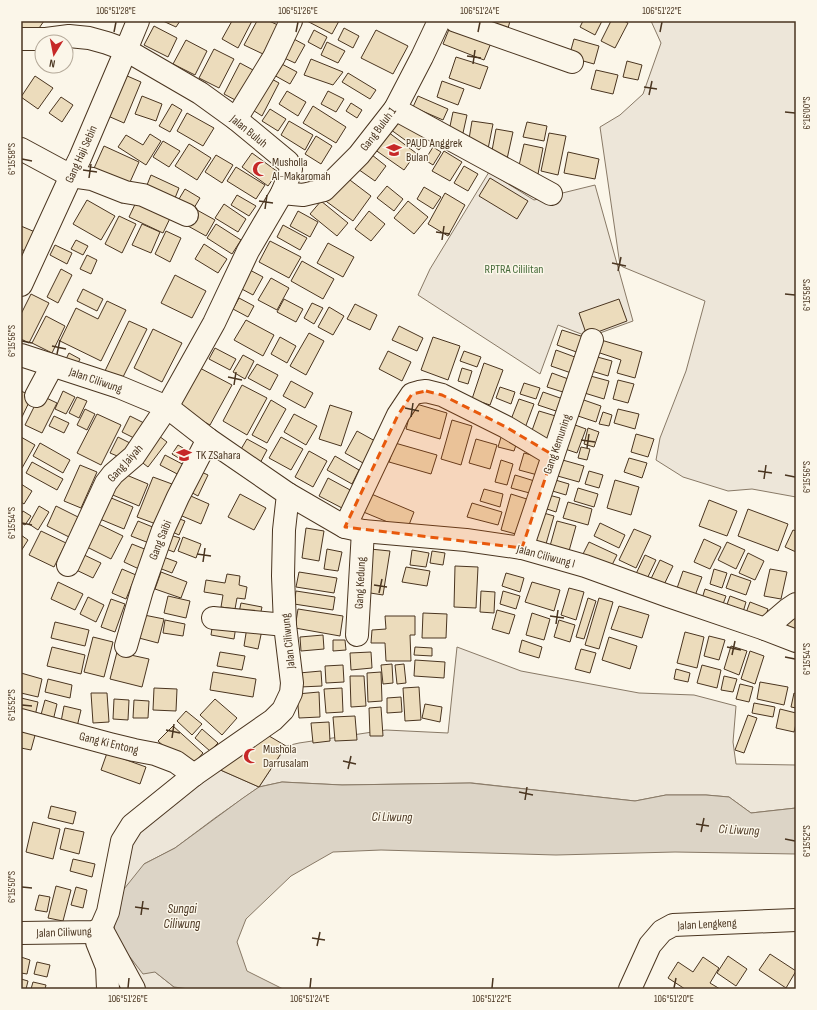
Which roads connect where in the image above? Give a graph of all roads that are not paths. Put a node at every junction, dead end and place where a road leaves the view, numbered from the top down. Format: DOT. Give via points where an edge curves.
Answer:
graph roads {
  1 [pos="138,21"];
  2 [pos="291,21"];
  3 [pos="439,21"];
  4 [pos="456,21"];
  5 [pos="21,40"];
  6 [pos="126,50"];
  7 [pos="572,62"];
  8 [pos="394,109"];
  9 [pos="236,119"];
  10 [pos="21,149"];
  11 [pos="71,176"];
  12 [pos="282,193"];
  13 [pos="551,194"];
  14 [pos="187,215"];
  15 [pos="21,286"];
  16 [pos="592,340"];
  17 [pos="21,356"];
  18 [pos="52,366"];
  19 [pos="36,396"];
  20 [pos="167,407"];
  21 [pos="208,439"];
  22 [pos="553,455"];
  23 [pos="288,494"];
  24 [pos="354,529"];
  25 [pos="522,548"];
  26 [pos="68,565"];
  27 [pos="796,604"];
  28 [pos="213,618"];
  29 [pos="285,625"];
  30 [pos="764,628"];
  31 [pos="357,635"];
  32 [pos="796,641"];
  33 [pos="126,646"];
  34 [pos="21,720"];
  35 [pos="194,775"];
  36 [pos="796,920"];
  37 [pos="97,930"];
  38 [pos="21,933"];
  39 [pos="108,989"];
  40 [pos="134,989"];
  41 [pos="630,989"];
  1 -- 6 [label="street, Gang Haji Sebin"];
  2 -- 9 [label="street" via="274,57"];
  3 -- 8 [label="street, Gang Buluh 1"];
  4 -- 7 [label="street"];
  5 -- 6 [label="street, Jalan Buluh" via="70,36 89,38"];
  6 -- 9 [label="street, Jalan Buluh" via="200,94"];
  6 -- 11 [label="street, Gang Haji Sebin"];
  8 -- 12 [label="street, Gang Buluh 1" via="359,155 324,190 303,196"];
  8 -- 13 [label="street"];
  9 -- 12 [label="street, Jalan Buluh" via="288,162 291,169"];
  10 -- 11 [label="street"];
  11 -- 14 [label="street" via="92,179 125,192 143,195"];
  11 -- 15 [label="street, Gang Haji Sebin"];
  12 -- 20 [label="street, Jalan Buluh" via="248,251 214,323"];
  16 -- 22 [label="street, Gang Kemuning"];
  17 -- 18 [label="street, Jalan Ciliwung"];
  18 -- 19 [label="street"];
  18 -- 20 [label="street, Jalan Ciliwung" via="119,387"];
  20 -- 21 [label="street, Jalan Ciliwung"];
  20 -- 26 [label="street, Gang Jaiyah" via="134,456 106,483"];
  21 -- 23 [label="street, Jalan Ciliwung"];
  21 -- 33 [label="street, Gang Saibi" via="163,530"];
  22 -- 24 [label="street" via="506,427 442,395 426,391 412,394 398,415"];
  22 -- 25 [label="street, Gang Kemuning"];
  23 -- 24 [label="street, Jalan Ciliwung I"];
  23 -- 29 [label="street, Jalan Ciliwung" via="284,530"];
  24 -- 25 [label="street, Jalan Ciliwung I"];
  24 -- 31 [label="street, Gang Kedung"];
  25 -- 30 [label="street, Jalan Ciliwung I" via="585,566"];
  27 -- 30 [label="street"];
  28 -- 29 [label="street"];
  29 -- 35 [label="street, Jalan Ciliwung" via="292,683 291,693 283,710 273,720"];
  30 -- 32 [label="street, Jalan Ciliwung I"];
  34 -- 35 [label="street, Gang Ki Entong" via="155,754 176,762"];
  35 -- 37 [label="street, Jalan Ciliwung" via="132,825 122,841 108,912"];
  36 -- 41 [label="street, Jalan Lengkeng" via="673,925 662,931 650,944"];
  37 -- 38 [label="street, Jalan Ciliwung"];
  37 -- 39 [label="street" via="106,967"];
  37 -- 40 [label="street"];
}
